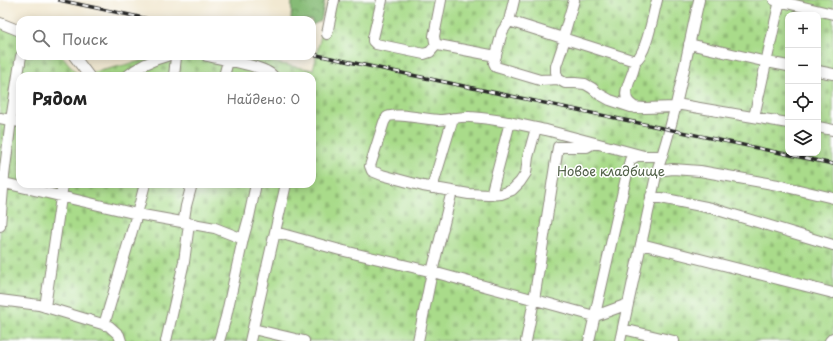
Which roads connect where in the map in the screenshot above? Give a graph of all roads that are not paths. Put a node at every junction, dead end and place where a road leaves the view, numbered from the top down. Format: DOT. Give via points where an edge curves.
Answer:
graph roads {
  1 [pos="334,0"];
  2 [pos="382,0"];
  3 [pos="441,0"];
  4 [pos="514,0"];
  5 [pos="574,0"];
  6 [pos="657,0"];
  7 [pos="699,0"];
  8 [pos="778,0"];
  9 [pos="833,14"];
  10 [pos="510,21"];
  11 [pos="0,23"];
  12 [pos="16,29"];
  13 [pos="327,34"];
  14 [pos="564,39"];
  15 [pos="437,44"];
  16 [pos="689,44"];
  17 [pos="496,56"];
  18 [pos="21,60"];
  19 [pos="77,60"];
  20 [pos="154,60"];
  21 [pos="173,60"];
  22 [pos="228,60"];
  23 [pos="635,61"];
  24 [pos="767,62"];
  25 [pos="785,65"];
  26 [pos="20,72"];
  27 [pos="86,72"];
  28 [pos="132,72"];
  29 [pos="174,72"];
  30 [pos="225,72"];
  31 [pos="269,72"];
  32 [pos="821,72"];
  33 [pos="833,74"];
  34 [pos="558,78"];
  35 [pos="675,105"];
  36 [pos="636,108"];
  37 [pos="16,110"];
  38 [pos="754,117"];
  39 [pos="0,118"];
  40 [pos="453,118"];
  41 [pos="15,121"];
  42 [pos="510,122"];
  43 [pos="785,122"];
  44 [pos="821,127"];
  45 [pos="832,127"];
  46 [pos="536,128"];
  47 [pos="595,143"];
  48 [pos="644,156"];
  49 [pos="662,156"];
  50 [pos="657,171"];
  51 [pos="2,182"];
  52 [pos="16,185"];
  53 [pos="27,188"];
  54 [pos="62,188"];
  55 [pos="144,188"];
  56 [pos="191,188"];
  57 [pos="255,188"];
  58 [pos="285,188"];
  59 [pos="432,188"];
  60 [pos="452,191"];
  61 [pos="491,195"];
  62 [pos="61,196"];
  63 [pos="651,196"];
  64 [pos="833,198"];
  65 [pos="137,214"];
  66 [pos="189,224"];
  67 [pos="0,226"];
  68 [pos="275,232"];
  69 [pos="243,239"];
  70 [pos="641,244"];
  71 [pos="833,245"];
  72 [pos="432,272"];
  73 [pos="833,294"];
  74 [pos="0,300"];
  75 [pos="534,300"];
  76 [pos="628,304"];
  77 [pos="44,307"];
  78 [pos="595,316"];
  79 [pos="104,325"];
  80 [pos="253,329"];
  81 [pos="623,329"];
  82 [pos="833,338"];
  83 [pos="121,341"];
  84 [pos="166,341"];
  85 [pos="219,341"];
  86 [pos="250,341"];
  87 [pos="304,341"];
  88 [pos="418,341"];
  89 [pos="526,341"];
  90 [pos="589,341"];
  91 [pos="620,341"];
  92 [pos="674,341"];
  93 [pos="830,341"];
  1 -- 13 [label="lane"];
  2 -- 15 [label="lane" via="373,38 376,44 424,54 430,52"];
  3 -- 15 [label="lane" via="434,36"];
  4 -- 10 [label="lane"];
  5 -- 14 [label="lane"];
  6 -- 23 [label="lane" via="645,47 639,59"];
  7 -- 16 [label="lane"];
  8 -- 9 [label="lane"];
  8 -- 24 [label="lane"];
  10 -- 14 [label="lane"];
  10 -- 17 [label="lane" via="502,32"];
  11 -- 12 [label="lane"];
  14 -- 23 [label="lane"];
  14 -- 34 [label="lane" via="556,66"];
  15 -- 17 [label="lane"];
  16 -- 24 [label="lane"];
  16 -- 35 [label="lane"];
  17 -- 34 [label="lane" via="496,68 540,80"];
  18 -- 26 [label="lane"];
  19 -- 27 [label="lane"];
  20 -- 28 [label="lane"];
  21 -- 29 [label="lane"];
  22 -- 30 [label="lane"];
  22 -- 31 [label="lane"];
  23 -- 36 [label="lane" via="636,66 626,98"];
  24 -- 25 [label="lane"];
  24 -- 38 [label="lane"];
  32 -- 33 [label="lane"];
  34 -- 36 [label="lane" via="566,83 585,84 610,100"];
  35 -- 36 [label="lane"];
  35 -- 38 [label="lane"];
  35 -- 49 [label="lane"];
  37 -- 41 [label="lane"];
  38 -- 43 [label="lane"];
  39 -- 41 [label="lane"];
  40 -- 42 [label="lane" via="469,117"];
  40 -- 59 [label="lane"];
  40 -- 59 [label="lane" via="439,120 387,117 370,166 372,171 382,175"];
  41 -- 51 [label="lane"];
  42 -- 46 [label="lane"];
  42 -- 61 [label="lane"];
  44 -- 45 [label="lane"];
  46 -- 47 [label="lane"];
  46 -- 61 [label="lane" via="526,173 520,182 512,190"];
  47 -- 48 [label="lane"];
  47 -- 75 [label="lane" via="587,147 558,147"];
  48 -- 49 [label="lane"];
  48 -- 78 [label="lane" via="630,160"];
  49 -- 50 [label="lane"];
  50 -- 63 [label="lane"];
  50 -- 64 [label="lane" via="700,171"];
  51 -- 52 [label="lane"];
  51 -- 67 [label="lane"];
  53 -- 62 [label="lane"];
  54 -- 62 [label="lane"];
  55 -- 65 [label="lane"];
  56 -- 66 [label="lane" via="184,219"];
  57 -- 69 [label="lane"];
  58 -- 68 [label="lane"];
  59 -- 60 [label="lane"];
  60 -- 61 [label="lane"];
  60 -- 72 [label="lane"];
  62 -- 65 [label="lane"];
  62 -- 77 [label="lane"];
  63 -- 70 [label="lane"];
  63 -- 71 [label="lane" via="711,208"];
  65 -- 66 [label="lane"];
  65 -- 79 [label="lane"];
  66 -- 69 [label="lane" via="215,228"];
  66 -- 84 [label="lane" via="184,262"];
  68 -- 72 [label="lane"];
  68 -- 80 [label="lane"];
  69 -- 85 [label="lane"];
  70 -- 73 [label="lane"];
  70 -- 76 [label="lane"];
  72 -- 75 [label="lane"];
  72 -- 88 [label="lane"];
  74 -- 77 [label="lane"];
  75 -- 78 [label="lane"];
  75 -- 89 [label="lane"];
  76 -- 78 [label="lane"];
  76 -- 81 [label="lane"];
  77 -- 79 [label="lane"];
  78 -- 90 [label="lane"];
  79 -- 83 [label="lane" via="119,335"];
  80 -- 86 [label="lane"];
  80 -- 87 [label="lane"];
  81 -- 91 [label="lane"];
  81 -- 92 [label="lane"];
  82 -- 93 [label="lane"];
}
